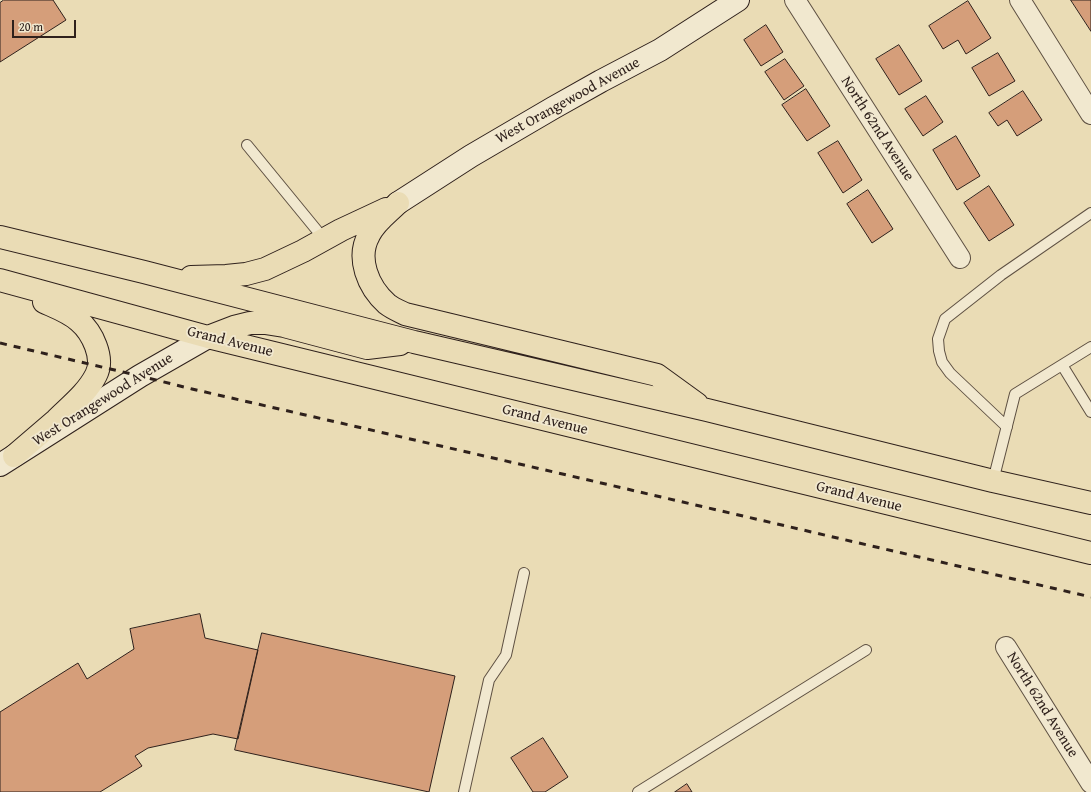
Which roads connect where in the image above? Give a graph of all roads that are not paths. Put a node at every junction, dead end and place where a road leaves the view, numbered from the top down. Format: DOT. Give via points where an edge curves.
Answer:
graph roads {
  1 [pos="738,0"];
  2 [pos="795,0"];
  3 [pos="1020,0"];
  4 [pos="1091,114"];
  5 [pos="247,145"];
  6 [pos="398,203"];
  7 [pos="1091,213"];
  8 [pos="0,237"];
  9 [pos="324,240"];
  10 [pos="960,258"];
  11 [pos="144,272"];
  12 [pos="0,280"];
  13 [pos="0,284"];
  14 [pos="208,337"];
  15 [pos="414,342"];
  16 [pos="1091,347"];
  17 [pos="1062,365"];
  18 [pos="706,410"];
  19 [pos="1091,412"];
  20 [pos="1007,426"];
  21 [pos="7,461"];
  22 [pos="993,481"];
  23 [pos="1091,503"];
  24 [pos="1091,553"];
  25 [pos="524,573"];
  26 [pos="1006,647"];
  27 [pos="866,650"];
  28 [pos="1091,783"];
  29 [pos="464,792"];
  30 [pos="638,792"];
  1 -- 6 [label="street, West Orangewood Avenue" via="660,50 471,156"];
  2 -- 10 [label="street, North 62nd Avenue"];
  3 -- 4 [label="street"];
  5 -- 9 [label="lane"];
  6 -- 9 [label="highway"];
  6 -- 18 [label="highway" via="377,224 364,245 366,275 387,304 405,314 658,375"];
  7 -- 20 [label="lane" via="1001,275 945,319 938,339 942,362 950,374"];
  8 -- 11 [label="highway"];
  9 -- 11 [label="highway" via="265,269 246,274 197,278"];
  11 -- 15 [label="highway"];
  12 -- 14 [label="highway, Grand Avenue"];
  13 -- 21 [label="highway" via="62,310 78,320 96,345 99,366 91,384 78,400"];
  14 -- 15 [label="highway" via="234,327 265,322 367,348"];
  14 -- 21 [label="street, West Orangewood Avenue" via="140,376"];
  14 -- 24 [label="highway, Grand Avenue"];
  15 -- 18 [label="highway"];
  16 -- 17 [label="lane"];
  17 -- 19 [label="lane"];
  17 -- 20 [label="lane" via="1015,394"];
  18 -- 22 [label="highway"];
  20 -- 22 [label="lane"];
  22 -- 23 [label="highway"];
  25 -- 29 [label="lane" via="506,655 489,680"];
  26 -- 28 [label="street, North 62nd Avenue"];
  27 -- 30 [label="lane"];
}
